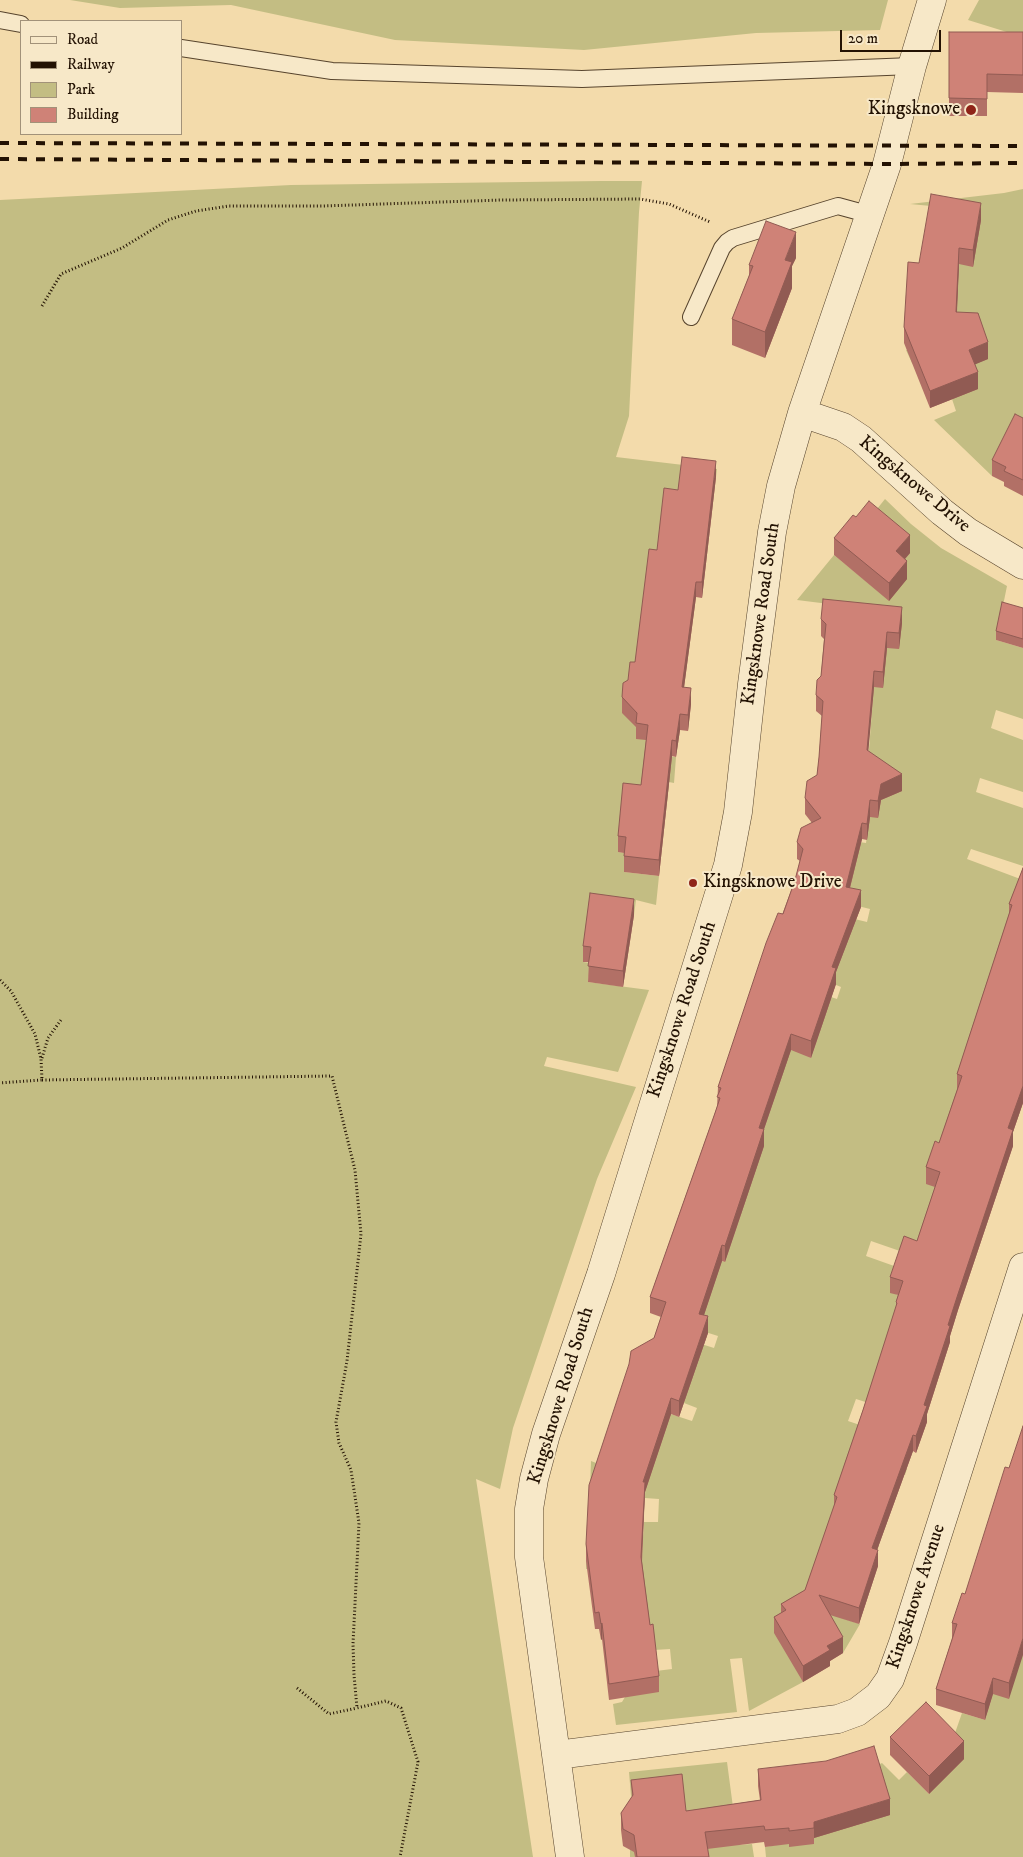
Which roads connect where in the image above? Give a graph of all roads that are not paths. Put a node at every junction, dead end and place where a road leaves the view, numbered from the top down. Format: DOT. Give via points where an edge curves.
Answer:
graph roads {
  1 [pos="930,6"];
  2 [pos="0,20"];
  3 [pos="20,24"];
  4 [pos="182,48"];
  5 [pos="912,66"];
  6 [pos="871,215"];
  7 [pos="690,317"];
  8 [pos="802,413"];
  9 [pos="1023,564"];
  10 [pos="1023,1267"];
  11 [pos="557,1755"];
  12 [pos="570,1857"];
  1 -- 5 [label="street, Kingsknowe Road South"];
  2 -- 3 [label="lane"];
  4 -- 5 [label="lane" via="332,71 582,79"];
  5 -- 6 [label="street, Kingsknowe Road South"];
  6 -- 7 [label="lane" via="838,206 727,242"];
  6 -- 8 [label="street, Kingsknowe Road South"];
  8 -- 9 [label="street, Kingsknowe Drive" via="843,428 861,439 942,512 968,532"];
  8 -- 11 [label="street, Kingsknowe Road South" via="788,455 772,532 738,812 728,865 534,1479 529,1509 529,1557"];
  10 -- 11 [label="street, Kingsknowe Avenue" via="903,1643 890,1679 878,1696 857,1712 838,1719"];
  11 -- 12 [label="street, Kingsknowe Road South"];
}
